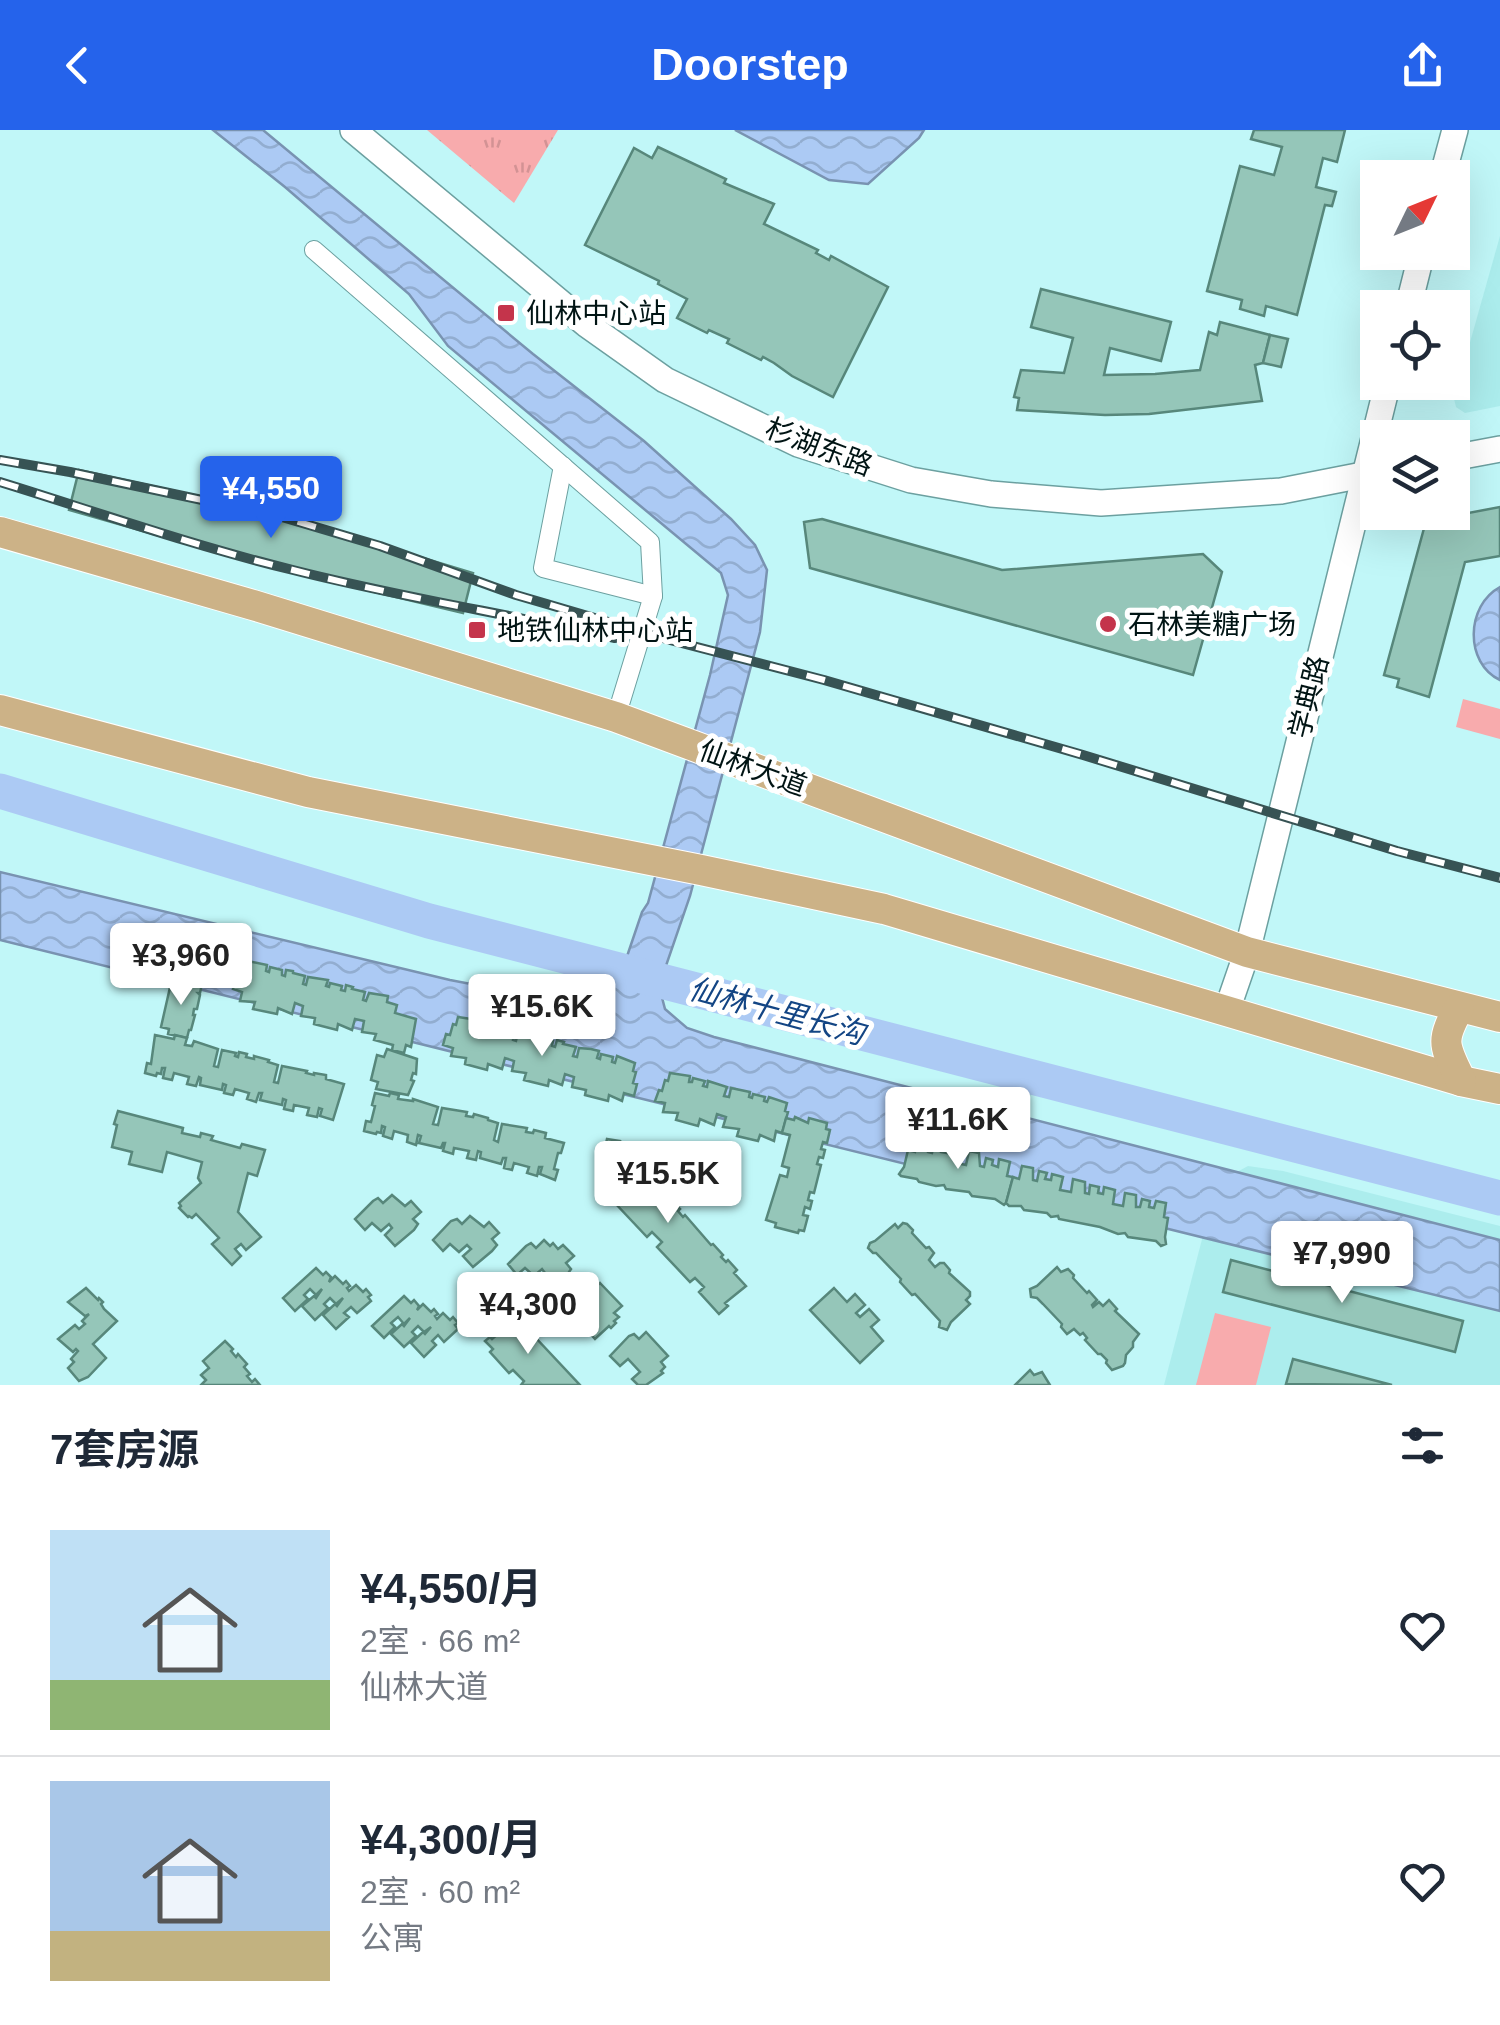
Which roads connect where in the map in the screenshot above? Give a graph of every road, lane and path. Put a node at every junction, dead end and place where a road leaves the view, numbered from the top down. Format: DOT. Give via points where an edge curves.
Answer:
graph roads {
  1 [pos="353,130"];
  2 [pos="1454,130"];
  3 [pos="1446,160"];
  4 [pos="314,250"];
  5 [pos="1500,449"];
  6 [pos="1470,455"];
  7 [pos="562,466"];
  8 [pos="1360,475"];
  9 [pos="1360,512"];
  10 [pos="0,532"];
  11 [pos="653,596"];
  12 [pos="0,710"];
  13 [pos="616,717"];
  14 [pos="1247,952"];
  15 [pos="1459,1008"];
  16 [pos="1227,1010"];
  17 [pos="1500,1017"];
  18 [pos="1461,1080"];
  19 [pos="1500,1088"];
  1 -- 8 [label="street, 杉湖东路" via="665,380 798,444 911,480 1101,503 1281,491"];
  2 -- 3 [label="street"];
  4 -- 7 [label="street"];
  5 -- 6 [label="street"];
  7 -- 11 [label="street" via="650,542"];
  7 -- 11 [label="street" via="543,568"];
  9 -- 14 [label="street, 学典路"];
  10 -- 13 [label="main road, 仙林大道"];
  11 -- 13 [label="street"];
  12 -- 16 [label="main road" via="308,792 884,909"];
  13 -- 14 [label="main road, 仙林大道"];
  14 -- 15 [label="main road, 仙林大道"];
  14 -- 16 [label="street, 学典路"];
  15 -- 17 [label="main road, 仙林大道"];
  15 -- 18 [label="main road" via="1446,1044"];
  16 -- 18 [label="main road"];
  18 -- 19 [label="main road"];
}
